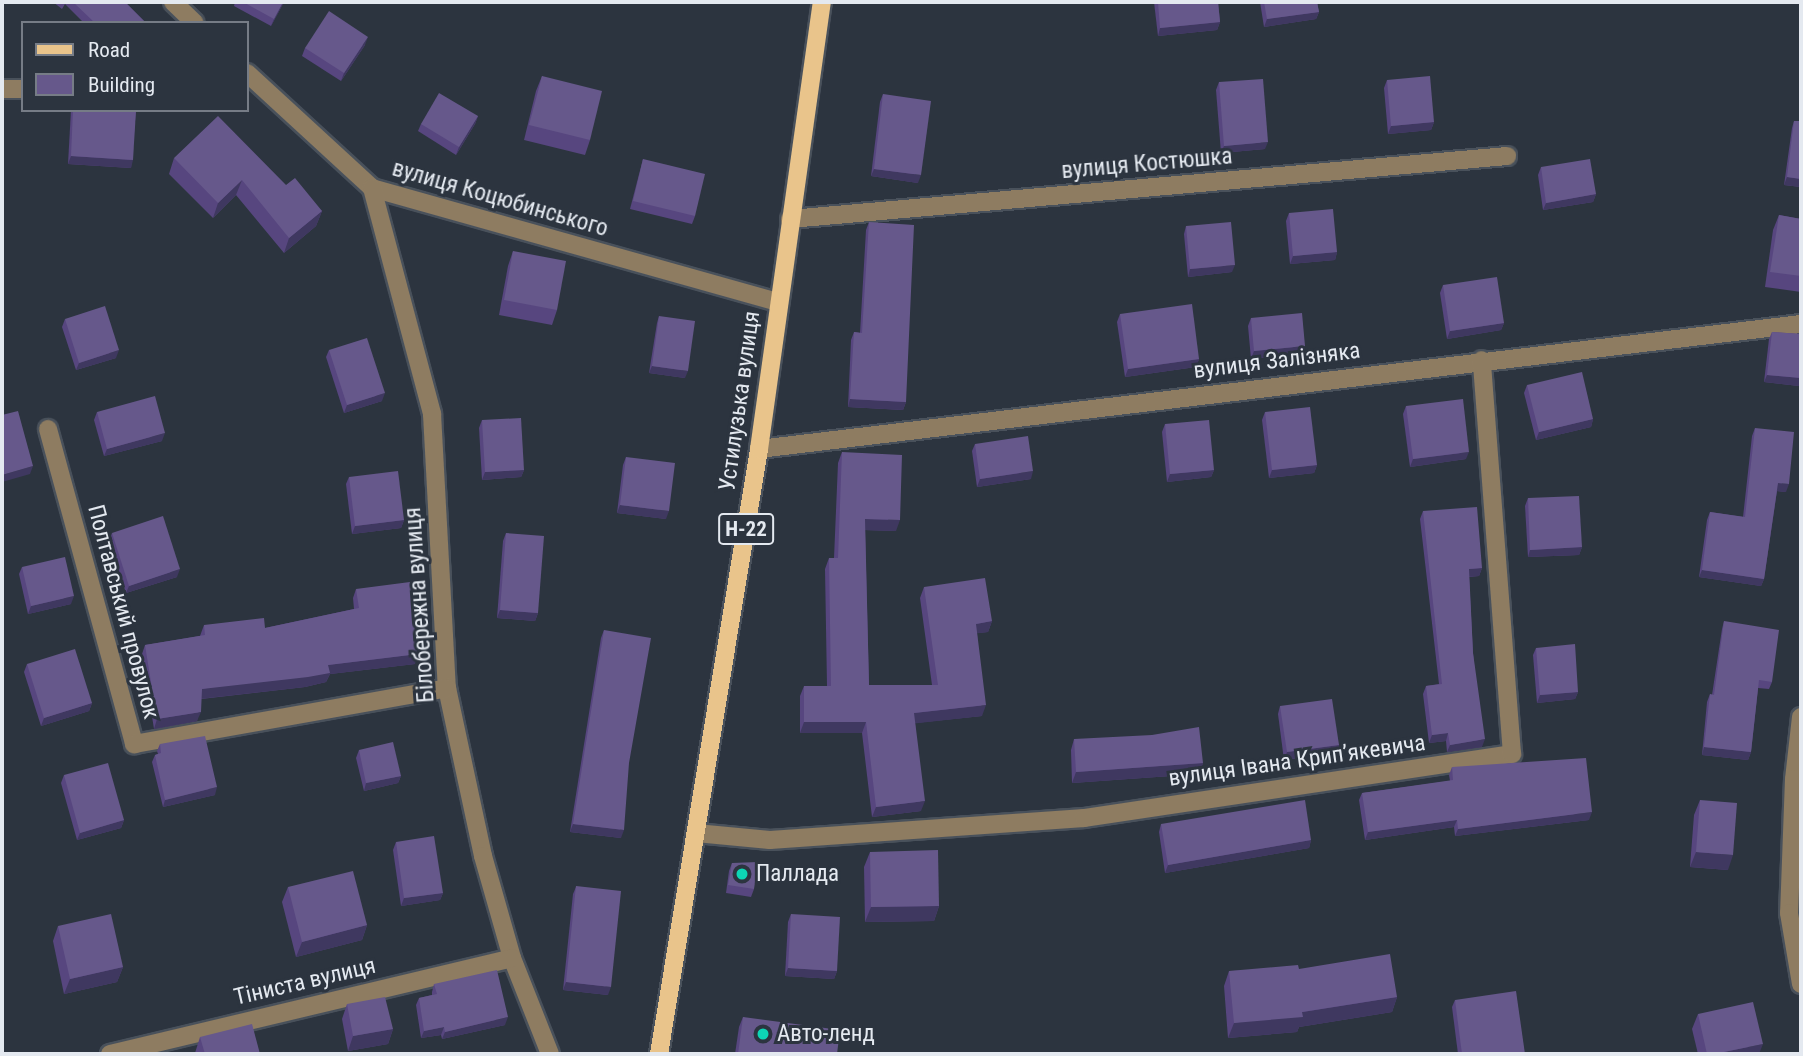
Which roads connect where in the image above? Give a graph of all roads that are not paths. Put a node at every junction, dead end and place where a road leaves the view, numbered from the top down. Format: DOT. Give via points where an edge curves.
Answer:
graph roads {
  1 [pos="173,2"];
  2 [pos="822,2"];
  3 [pos="193,21"];
  4 [pos="248,74"];
  5 [pos="2,89"];
  6 [pos="21,89"];
  7 [pos="248,93"];
  8 [pos="268,93"];
  9 [pos="1507,156"];
  10 [pos="372,188"];
  11 [pos="790,219"];
  12 [pos="778,302"];
  13 [pos="1801,324"];
  14 [pos="1482,360"];
  15 [pos="48,429"];
  16 [pos="759,449"];
  17 [pos="447,688"];
  18 [pos="1801,717"];
  19 [pos="1797,778"];
  20 [pos="696,833"];
  21 [pos="512,958"];
  22 [pos="1801,984"];
  23 [pos="110,1054"];
  24 [pos="550,1054"];
  25 [pos="659,1054"];
  1 -- 3 [label="street"];
  2 -- 11 [label="main road, Устилузька вулиця / Н-22"];
  4 -- 8 [label="street, вулиця Коцюбинського"];
  5 -- 6 [label="street"];
  7 -- 8 [label="street"];
  8 -- 10 [label="street, вулиця Коцюбинського"];
  9 -- 11 [label="street, вулиця Костюшка"];
  10 -- 12 [label="street, вулиця Коцюбинського"];
  10 -- 17 [label="street, Білобережна вулиця" via="432,414"];
  11 -- 12 [label="main road, Устилузька вулиця / Н-22"];
  12 -- 16 [label="main road, Устилузька вулиця / Н-22"];
  13 -- 14 [label="street, вулиця Залізняка"];
  14 -- 16 [label="street, вулиця Залізняка"];
  14 -- 20 [label="street, вулиця Івана Крипʼякевича" via="1512,754 1084,818 770,840"];
  15 -- 17 [label="street, Полтавський провулок" via="134,744"];
  16 -- 20 [label="main road, Устилузька вулиця / Н-22"];
  17 -- 21 [label="street, Білобережна вулиця" via="483,856"];
  18 -- 19 [label="street"];
  19 -- 22 [label="street" via="1789,913"];
  20 -- 25 [label="main road, Устилузька вулиця / Н-22"];
  21 -- 23 [label="street, Тіниста вулиця"];
  21 -- 24 [label="street, Білобережна вулиця"];
}
